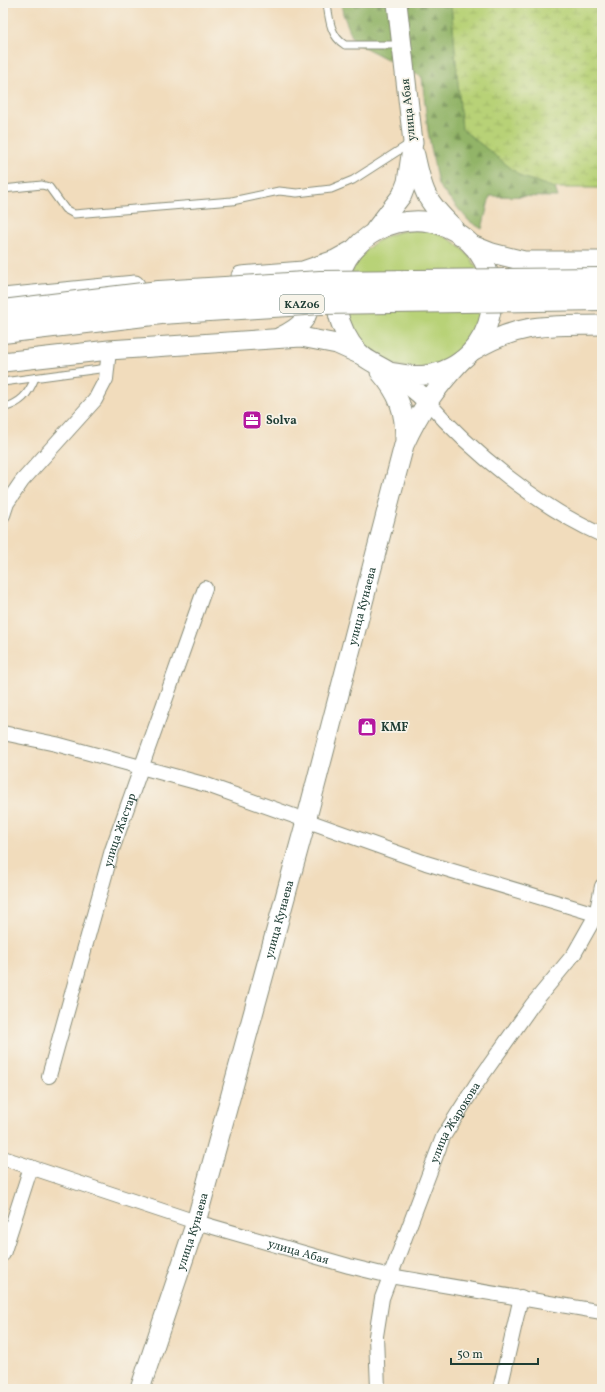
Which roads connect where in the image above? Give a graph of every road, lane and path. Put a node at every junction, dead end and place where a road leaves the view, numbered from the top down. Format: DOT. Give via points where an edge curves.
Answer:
graph roads {
  1 [pos="327,3"];
  2 [pos="397,3"];
  3 [pos="400,45"];
  4 [pos="413,142"];
  5 [pos="3,189"];
  6 [pos="375,231"];
  7 [pos="467,240"];
  8 [pos="353,250"];
  9 [pos="552,261"];
  10 [pos="602,261"];
  11 [pos="282,273"];
  12 [pos="602,279"];
  13 [pos="3,298"];
  14 [pos="602,299"];
  15 [pos="3,310"];
  16 [pos="602,325"];
  17 [pos="548,326"];
  18 [pos="3,332"];
  19 [pos="280,337"];
  20 [pos="466,356"];
  21 [pos="108,359"];
  22 [pos="368,360"];
  23 [pos="3,362"];
  24 [pos="390,372"];
  25 [pos="35,378"];
  26 [pos="3,382"];
  27 [pos="427,401"];
  28 [pos="3,408"];
  29 [pos="404,445"];
  30 [pos="3,515"];
  31 [pos="602,535"];
  32 [pos="205,588"];
  33 [pos="3,733"];
  34 [pos="142,768"];
  35 [pos="306,821"];
  36 [pos="602,886"];
  37 [pos="599,915"];
  38 [pos="49,1076"];
  39 [pos="3,1158"];
  40 [pos="30,1167"];
  41 [pos="196,1222"];
  42 [pos="3,1254"];
  43 [pos="390,1276"];
  44 [pos="521,1298"];
  45 [pos="602,1312"];
  46 [pos="140,1389"];
  47 [pos="378,1389"];
  48 [pos="500,1389"];
  1 -- 3 [label="lane" via="330,25 335,36 345,45"];
  2 -- 3 [label="main road, улица Абая"];
  3 -- 4 [label="main road, улица Абая"];
  4 -- 5 [label="lane" via="353,180 331,189 297,193 279,191 232,201 74,214 65,209 50,187 42,185"];
  4 -- 6 [label="main road, улица Абая" via="407,182 402,195"];
  4 -- 7 [label="main road" via="422,186 427,197 434,209"];
  6 -- 7 [label="main road" via="392,223 428,221 445,226"];
  6 -- 8 [label="main road"];
  7 -- 9 [label="main road" via="508,258"];
  7 -- 20 [label="main road" via="482,258 489,274 492,307 484,333"];
  8 -- 11 [label="main road" via="319,267"];
  8 -- 22 [label="main road" via="338,280 338,313 351,344"];
  9 -- 10 [label="main road"];
  9 -- 17 [label="main road" via="530,271 522,279 519,287 520,306 524,314"];
  11 -- 13 [label="main road"];
  11 -- 19 [label="main road" via="303,286 308,297 308,308 305,319 297,329"];
  12 -- 15 [label="highway, KАZ06, bridge" via="320,282 159,292"];
  14 -- 18 [label="highway, KАZ06, bridge" via="321,303 161,313"];
  16 -- 17 [label="main road"];
  17 -- 20 [label="main road" via="506,333"];
  19 -- 21 [label="main road"];
  19 -- 22 [label="main road" via="319,339 343,347"];
  20 -- 24 [label="main road" via="445,370 427,375 409,376"];
  20 -- 27 [label="main road"];
  21 -- 23 [label="main road"];
  21 -- 25 [label="lane"];
  21 -- 30 [label="street" via="106,379 95,400 22,481"];
  22 -- 24 [label="main road"];
  22 -- 29 [label="main road" via="391,384 402,405 405,424"];
  24 -- 27 [label="main road"];
  25 -- 26 [label="lane"];
  25 -- 28 [label="lane" via="28,393 14,405"];
  27 -- 29 [label="main road"];
  27 -- 31 [label="street" via="450,428 482,456 544,502"];
  29 -- 35 [label="main road, улица Кунаева"];
  32 -- 34 [label="street, улица Жастар"];
  33 -- 34 [label="street" via="56,744"];
  34 -- 35 [label="street" via="207,785"];
  34 -- 38 [label="street, улица Жастар" via="112,850"];
  35 -- 37 [label="street" via="426,863"];
  35 -- 41 [label="main road, улица Кунаева"];
  36 -- 37 [label="street, улица Жарокова"];
  37 -- 43 [label="street, улица Жарокова" via="574,954 532,1005 477,1083 443,1137"];
  39 -- 40 [label="street, улица Абая"];
  40 -- 41 [label="street, улица Абая"];
  40 -- 42 [label="street"];
  41 -- 43 [label="street, улица Абая"];
  41 -- 46 [label="main road, улица Кунаева"];
  43 -- 44 [label="street, улица Абая"];
  43 -- 47 [label="street, улица Жарокова" via="382,1298 376,1336"];
  44 -- 45 [label="street, улица Абая"];
  44 -- 48 [label="street"];
}
